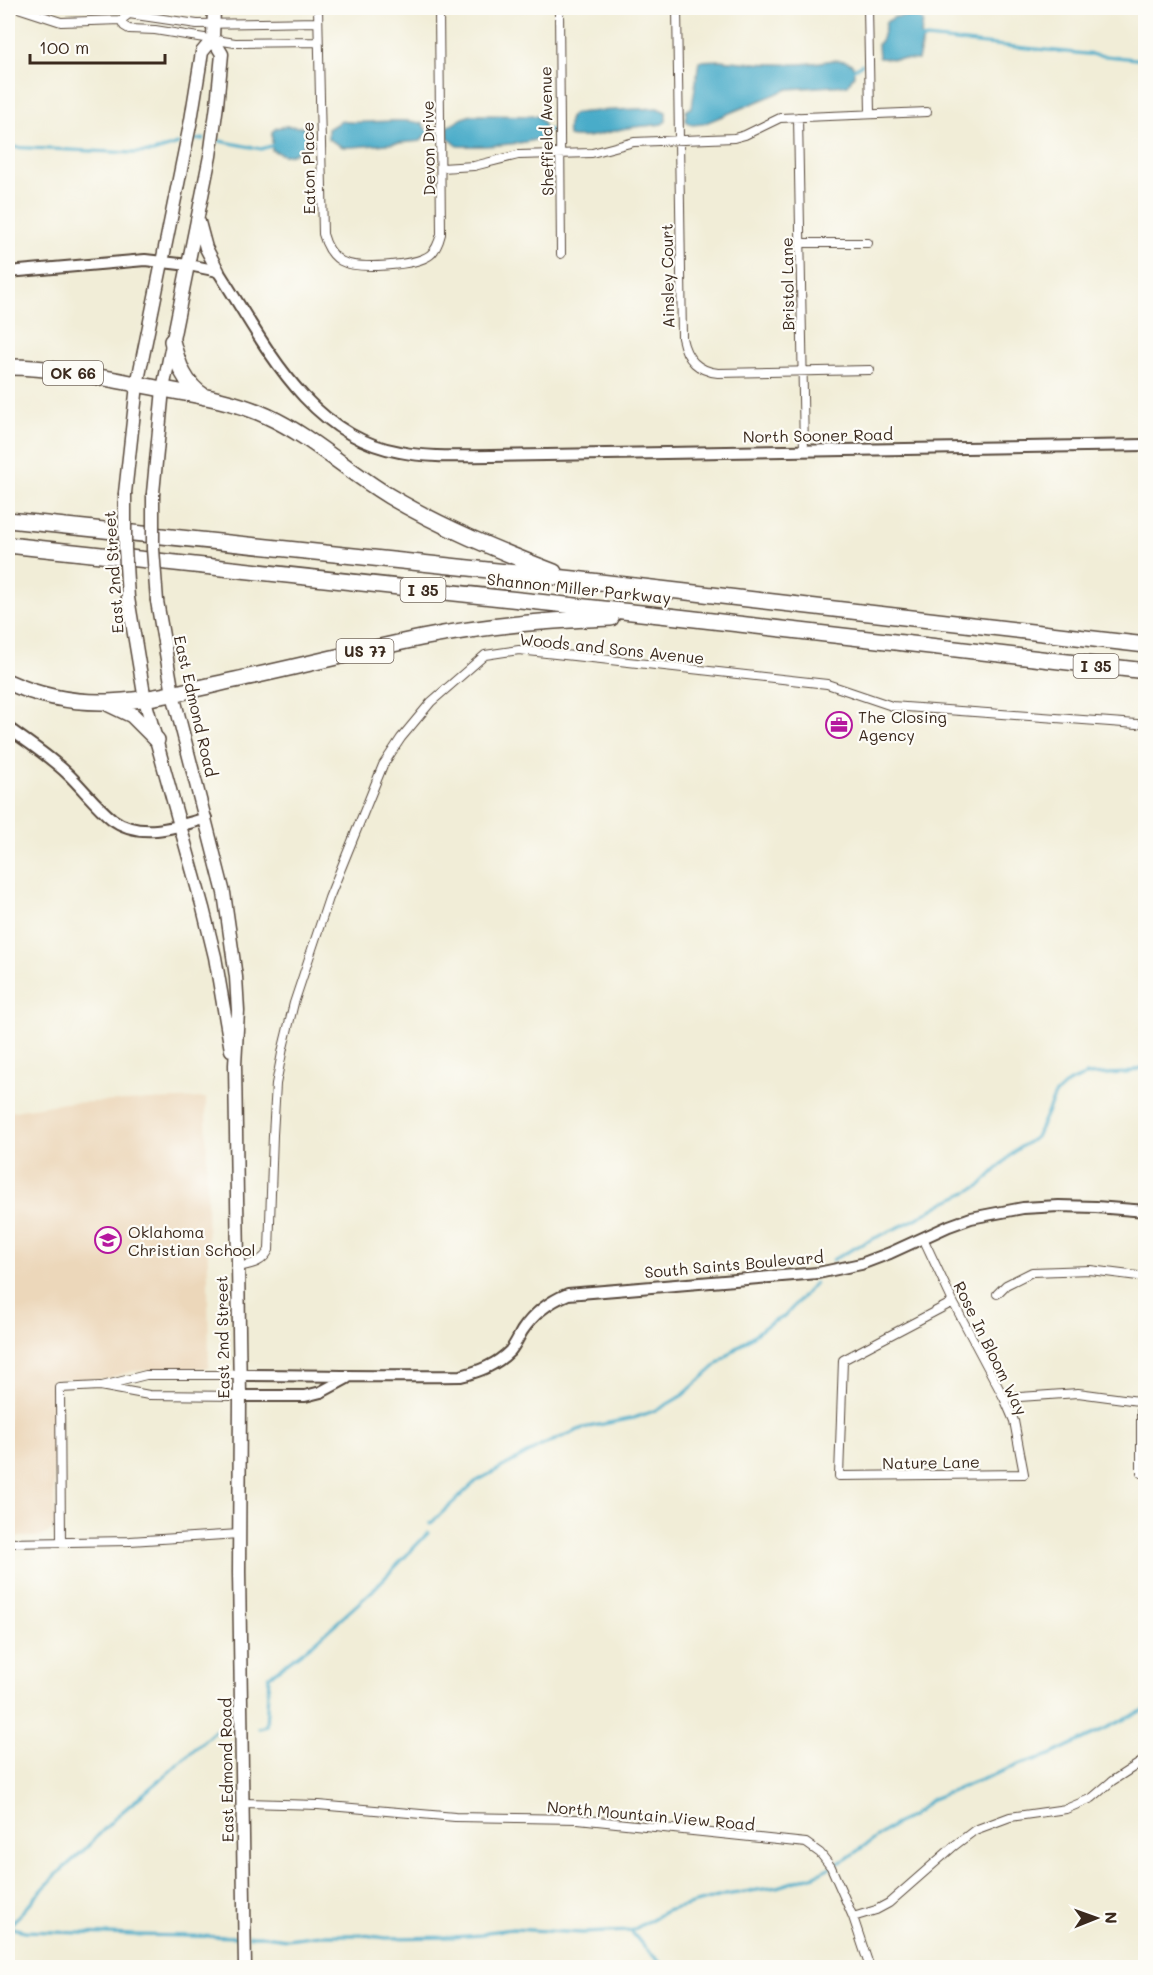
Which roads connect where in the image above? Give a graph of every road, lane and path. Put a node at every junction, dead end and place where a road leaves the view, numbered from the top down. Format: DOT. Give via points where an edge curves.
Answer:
graph roads {
  1 [pos="18,8"];
  2 [pos="214,8"];
  3 [pos="318,8"];
  4 [pos="439,8"];
  5 [pos="559,8"];
  6 [pos="677,8"];
  7 [pos="868,8"];
  8 [pos="121,20"];
  9 [pos="318,22"];
  10 [pos="214,23"];
  11 [pos="213,39"];
  12 [pos="318,42"];
  13 [pos="927,112"];
  14 [pos="870,113"];
  15 [pos="798,117"];
  16 [pos="678,140"];
  17 [pos="560,154"];
  18 [pos="442,168"];
  19 [pos="198,217"];
  20 [pos="800,243"];
  21 [pos="868,243"];
  22 [pos="561,254"];
  23 [pos="162,261"];
  24 [pos="402,264"];
  25 [pos="189,265"];
  26 [pos="218,271"];
  27 [pos="8,272"];
  28 [pos="172,341"];
  29 [pos="8,367"];
  30 [pos="870,370"];
  31 [pos="802,371"];
  32 [pos="137,385"];
  33 [pos="163,389"];
  34 [pos="208,398"];
  35 [pos="1146,445"];
  36 [pos="804,451"];
  37 [pos="8,520"];
  38 [pos="8,545"];
  39 [pos="574,579"];
  40 [pos="157,601"];
  41 [pos="669,616"];
  42 [pos="1052,635"];
  43 [pos="1146,636"];
  44 [pos="1146,645"];
  45 [pos="1146,671"];
  46 [pos="8,682"];
  47 [pos="173,694"];
  48 [pos="145,700"];
  49 [pos="106,703"];
  50 [pos="1137,724"];
  51 [pos="8,728"];
  52 [pos="157,740"];
  53 [pos="206,818"];
  54 [pos="180,826"];
  55 [pos="235,1065"];
  56 [pos="1146,1211"];
  57 [pos="922,1238"];
  58 [pos="238,1267"];
  59 [pos="1146,1277"];
  60 [pos="997,1294"];
  61 [pos="953,1302"];
  62 [pos="240,1375"];
  63 [pos="347,1377"];
  64 [pos="100,1386"];
  65 [pos="240,1396"];
  66 [pos="1004,1398"];
  67 [pos="1143,1402"];
  68 [pos="1142,1473"];
  69 [pos="1023,1474"];
  70 [pos="239,1534"];
  71 [pos="61,1542"];
  72 [pos="8,1543"];
  73 [pos="239,1572"];
  74 [pos="1146,1759"];
  75 [pos="243,1803"];
  76 [pos="853,1917"];
  77 [pos="245,1968"];
  78 [pos="870,1968"];
  1 -- 8 [label="street" via="61,22"];
  2 -- 10 [label="main road, East 2nd Street"];
  3 -- 9 [label="street, Eaton Place"];
  4 -- 18 [label="street, Devon Drive"];
  5 -- 17 [label="street, Sheffield Avenue"];
  6 -- 16 [label="street, Ainsley Court"];
  7 -- 14 [label="street"];
  8 -- 10 [label="street" via="129,14"];
  8 -- 11 [label="street" via="129,29"];
  9 -- 10 [label="street"];
  9 -- 12 [label="street, Eaton Place"];
  10 -- 11 [label="main road, East 2nd Street"];
  11 -- 12 [label="street" via="236,43"];
  11 -- 19 [label="main road, East 2nd Street" via="222,54 212,146"];
  11 -- 23 [label="main road, East 2nd Street" via="202,52"];
  12 -- 24 [label="street, Eaton Place" via="326,243 334,255 351,264"];
  13 -- 14 [label="street"];
  14 -- 15 [label="street"];
  15 -- 16 [label="street" via="775,119 739,137"];
  15 -- 20 [label="street, Bristol Lane"];
  16 -- 17 [label="street" via="634,142 592,153"];
  16 -- 31 [label="street, Ainsley Court" via="682,338 686,353 694,364 713,372"];
  17 -- 18 [label="street" via="518,155 474,166"];
  17 -- 22 [label="street, Sheffield Avenue"];
  18 -- 24 [label="street, Devon Drive" via="438,244 426,257"];
  19 -- 25 [label="main road, East 2nd Street"];
  19 -- 26 [label="main road" via="206,248"];
  20 -- 21 [label="street"];
  20 -- 31 [label="street, Bristol Lane"];
  23 -- 25 [label="street"];
  23 -- 27 [label="street"];
  23 -- 32 [label="main road, East 2nd Street"];
  25 -- 26 [label="street"];
  25 -- 28 [label="main road, East 2nd Street"];
  26 -- 36 [label="street, North Sooner Road" via="289,380 325,417 370,443 398,452 492,456"];
  28 -- 33 [label="main road, East 2nd Street"];
  28 -- 34 [label="highway" via="182,372"];
  29 -- 32 [label="highway, OK 66"];
  30 -- 31 [label="street, Ainsley Court"];
  31 -- 36 [label="street, Bristol Lane"];
  32 -- 33 [label="highway, OK 66"];
  32 -- 48 [label="main road, East 2nd Street, bridge" via="125,493 125,548 128,598"];
  33 -- 34 [label="highway"];
  33 -- 40 [label="main road, East 2nd Street, bridge" via="153,493"];
  34 -- 39 [label="highway" via="266,415 387,495 437,522"];
  35 -- 36 [label="street, North Sooner Road"];
  37 -- 39 [label="highway, Shannon Miller Parkway / I 35"];
  38 -- 41 [label="highway, Shannon Miller Parkway / I 35"];
  39 -- 42 [label="highway, Shannon Miller Parkway / I 35"];
  40 -- 47 [label="main road, East Edmond Road"];
  41 -- 45 [label="highway, Shannon Miller Parkway / I 35"];
  41 -- 47 [label="highway, US 77" via="477,628"];
  42 -- 43 [label="highway"];
  42 -- 44 [label="highway, Shannon Miller Parkway / I 35"];
  46 -- 49 [label="highway" via="55,698"];
  47 -- 48 [label="highway, US 77"];
  47 -- 53 [label="main road, East Edmond Road"];
  48 -- 49 [label="highway"];
  48 -- 52 [label="main road, East 2nd Street"];
  49 -- 52 [label="highway" via="132,715"];
  50 -- 58 [label="street, Woods and Sons Avenue" via="892,706 827,684 519,650 485,655 431,702 401,738 374,786 329,898 283,1048 276,1084 269,1250 265,1258"];
  51 -- 54 [label="street" via="68,774 114,821 132,828 158,830"];
  52 -- 54 [label="main road, East 2nd Street"];
  53 -- 54 [label="street"];
  53 -- 55 [label="main road, East 2nd Street" via="224,893 236,977"];
  54 -- 55 [label="main road, East 2nd Street" via="215,957"];
  55 -- 58 [label="main road, East 2nd Street"];
  56 -- 57 [label="street, South Saints Boulevard" via="1023,1208 971,1218"];
  57 -- 61 [label="street, Rose In Bloom Way"];
  57 -- 63 [label="street, South Saints Boulevard" via="861,1264 818,1273 568,1294 535,1313 512,1348 477,1372 461,1376"];
  58 -- 62 [label="main road, East 2nd Street"];
  59 -- 60 [label="street" via="1090,1270 1032,1272"];
  61 -- 66 [label="street, Rose In Bloom Way"];
  61 -- 69 [label="street, Nature Lane" via="843,1360 839,1476"];
  62 -- 63 [label="street, South Saints Boulevard"];
  62 -- 64 [label="street, South Saints Boulevard" via="146,1375"];
  62 -- 65 [label="main road, East 2nd Street"];
  63 -- 65 [label="street, South Saints Boulevard" via="305,1396"];
  64 -- 65 [label="street, South Saints Boulevard" via="150,1395"];
  64 -- 71 [label="street, South Saints Boulevard" via="60,1388"];
  65 -- 70 [label="main road, East 2nd Street"];
  66 -- 67 [label="street" via="1078,1392"];
  66 -- 69 [label="street, Rose In Bloom Way" via="1014,1421"];
  67 -- 68 [label="street"];
  70 -- 71 [label="street"];
  70 -- 73 [label="main road, East 2nd Street"];
  71 -- 72 [label="street"];
  73 -- 75 [label="main road, East Edmond Road"];
  74 -- 76 [label="street" via="1092,1798 1066,1809 1011,1817 975,1830 889,1903"];
  75 -- 76 [label="street, North Mountain View Road" via="455,1817 578,1819 806,1842 831,1867"];
  75 -- 77 [label="main road, East Edmond Road"];
  76 -- 78 [label="street, North Mountain View Road"];
}
